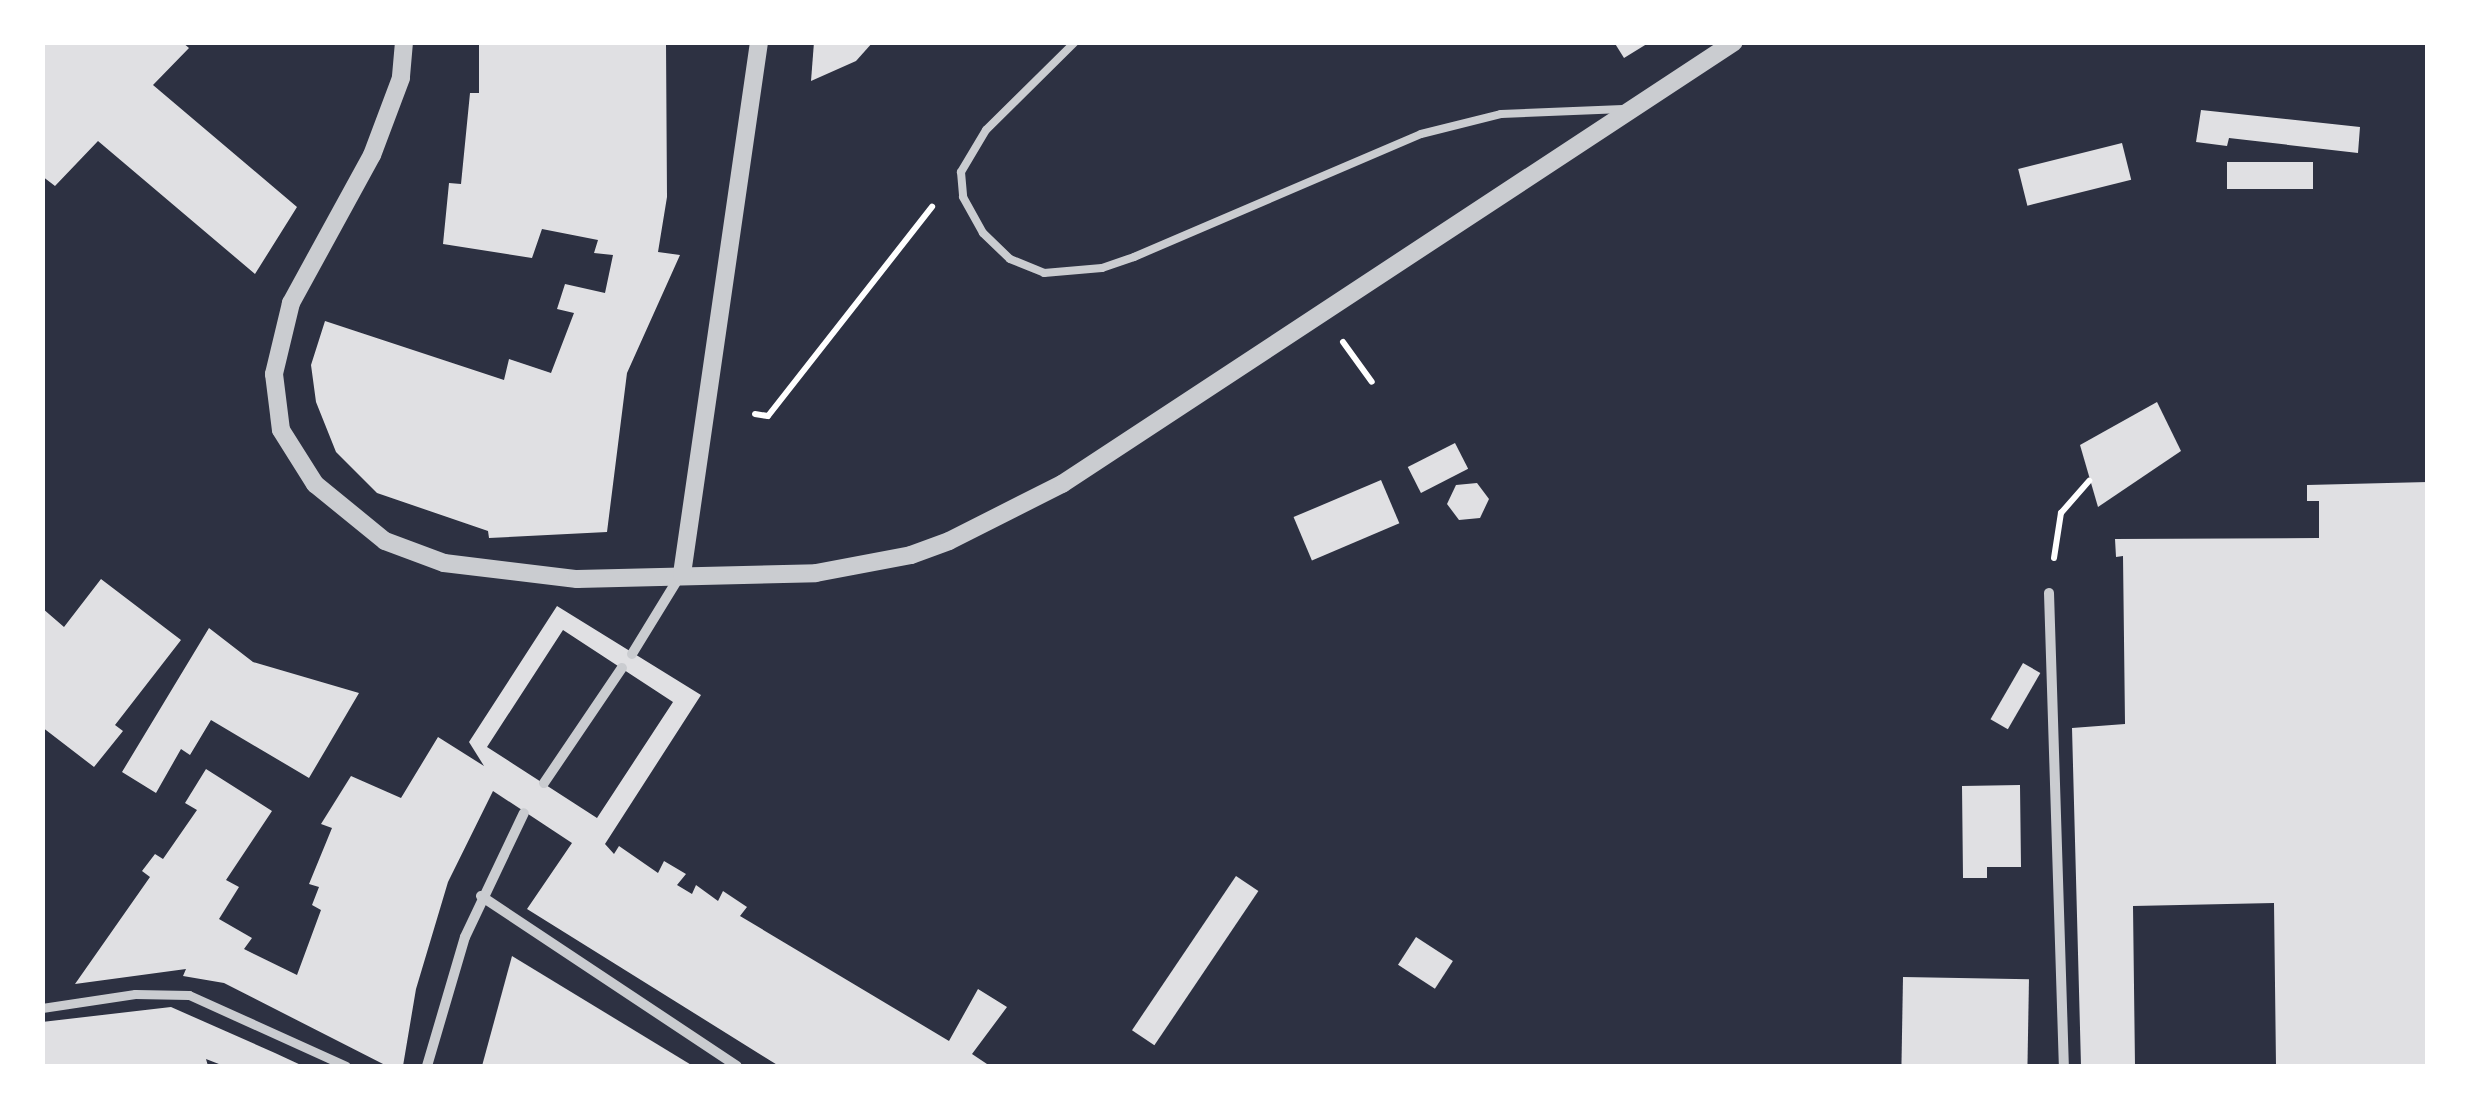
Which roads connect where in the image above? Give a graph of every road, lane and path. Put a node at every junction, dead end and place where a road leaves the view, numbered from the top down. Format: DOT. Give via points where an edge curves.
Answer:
graph roads {
  1 [pos="404,42"];
  2 [pos="759,42"];
  3 [pos="1075,42"];
  4 [pos="1734,42"];
  5 [pos="1630,110"];
  6 [pos="960,172"];
  7 [pos="1340,338"];
  8 [pos="1372,382"];
  9 [pos="755,414"];
  10 [pos="2090,481"];
  11 [pos="682,574"];
  12 [pos="2049,592"];
  13 [pos="632,654"];
  14 [pos="622,668"];
  15 [pos="544,783"];
  16 [pos="524,812"];
  17 [pos="481,896"];
  18 [pos="42,1008"];
  19 [pos="346,1066"];
  20 [pos="427,1066"];
  21 [pos="737,1066"];
  22 [pos="2064,1066"];
  1 -- 11 [label="street" via="401,78 372,155 291,303 274,374 281,430 341,510 413,554 536,576"];
  2 -- 11 [label="street"];
  3 -- 6 [label="lane" via="986,130"];
  4 -- 5 [label="street"];
  5 -- 6 [label="lane" via="1538,109 1420,134 1134,257 1072,272 1044,273 994,246 969,214"];
  5 -- 11 [label="street" via="1119,446 993,520 911,555 861,566 753,576"];
  6 -- 9 [label="path" via="768,416"];
  7 -- 8 [label="path"];
  10 -- 12 [label="path" via="2061,513"];
  11 -- 13 [label="street"];
  12 -- 22 [label="street"];
  14 -- 15 [label="street"];
  16 -- 17 [label="street"];
  17 -- 20 [label="street"];
  17 -- 21 [label="street"];
  18 -- 19 [label="street" via="135,994 189,995"];
}
